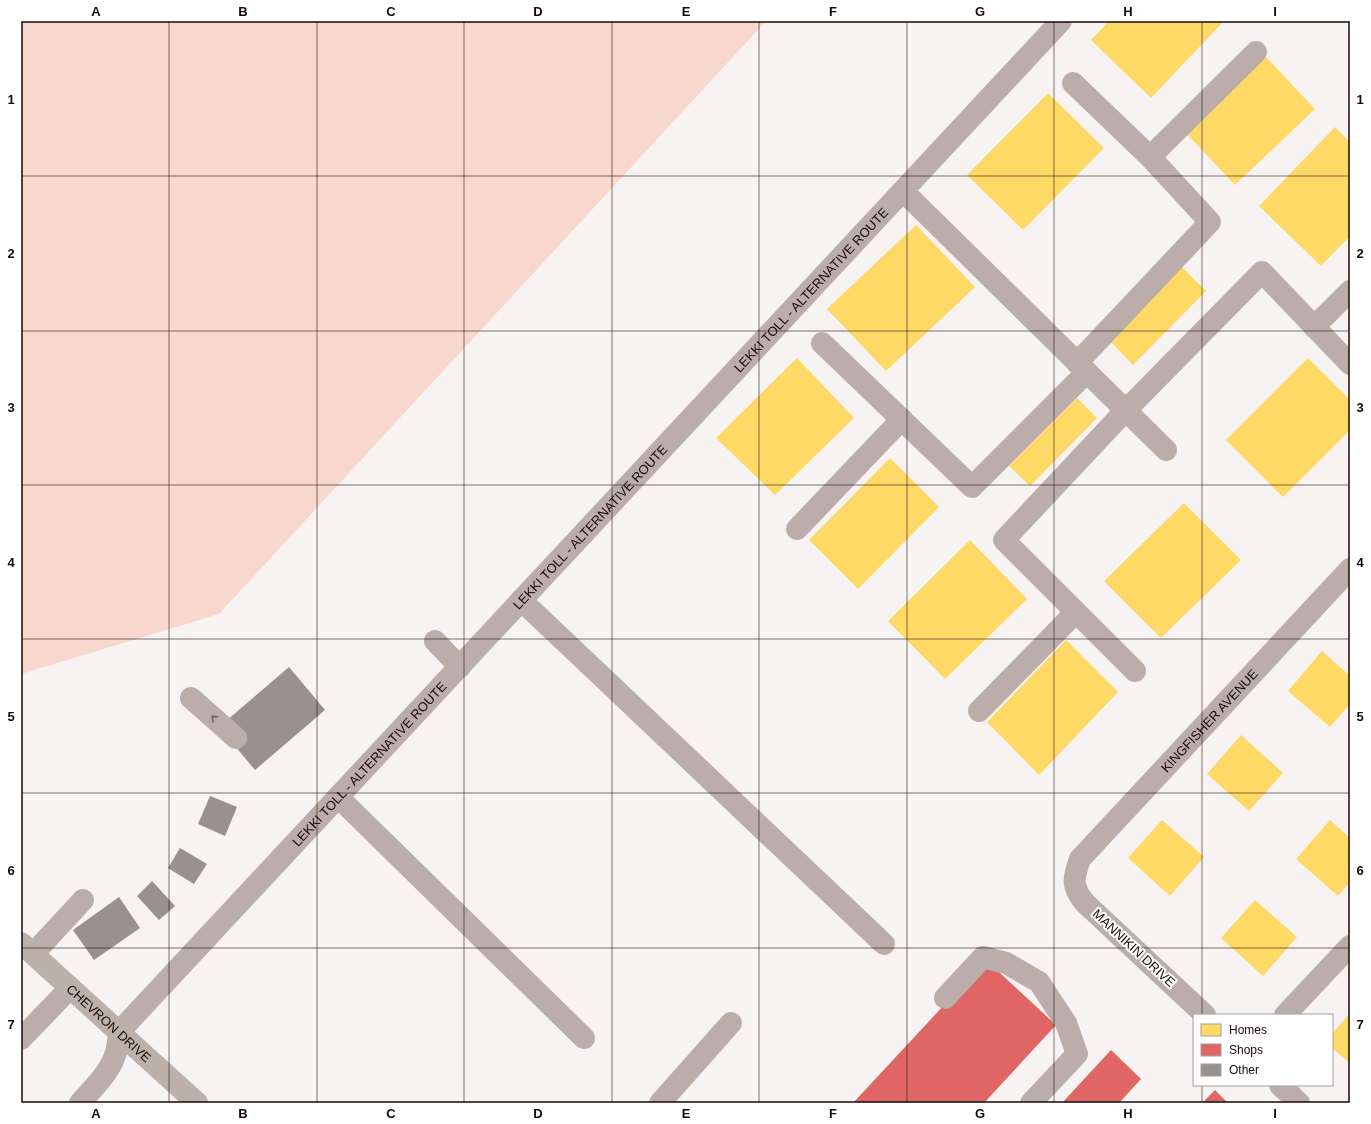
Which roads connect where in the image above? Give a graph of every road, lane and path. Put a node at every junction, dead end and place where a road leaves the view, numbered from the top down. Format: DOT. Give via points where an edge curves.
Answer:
graph roads {
  1 [pos="1061,21"];
  2 [pos="1256,52"];
  3 [pos="1073,83"];
  4 [pos="1150,158"];
  5 [pos="903,191"];
  6 [pos="1350,291"];
  7 [pos="1314,327"];
  8 [pos="822,343"];
  9 [pos="1350,364"];
  10 [pos="1082,368"];
  11 [pos="1125,411"];
  12 [pos="902,419"];
  13 [pos="1166,450"];
  14 [pos="797,529"];
  15 [pos="1350,569"];
  16 [pos="522,600"];
  17 [pos="1076,612"];
  18 [pos="435,641"];
  19 [pos="460,667"];
  20 [pos="1135,671"];
  21 [pos="191,698"];
  22 [pos="979,711"];
  23 [pos="236,738"];
  24 [pos="338,797"];
  25 [pos="1074,875"];
  26 [pos="83,900"];
  27 [pos="884,944"];
  28 [pos="1350,946"];
  29 [pos="27,949"];
  30 [pos="70,988"];
  31 [pos="945,998"];
  32 [pos="1204,1014"];
  33 [pos="1286,1014"];
  34 [pos="731,1023"];
  35 [pos="119,1032"];
  36 [pos="584,1038"];
  37 [pos="21,1039"];
  38 [pos="1281,1086"];
  39 [pos="80,1103"];
  40 [pos="197,1103"];
  41 [pos="660,1103"];
  42 [pos="1031,1103"];
  43 [pos="1299,1103"];
  1 -- 5 [label="street, LEKKI TOLL - ALTERNATIVE ROUTE"];
  2 -- 4 [label="street"];
  3 -- 4 [label="street"];
  4 -- 10 [label="street" via="1210,222"];
  5 -- 10 [label="street"];
  5 -- 16 [label="street, LEKKI TOLL - ALTERNATIVE ROUTE"];
  6 -- 7 [label="street"];
  7 -- 9 [label="street"];
  7 -- 11 [label="street" via="1262,272"];
  8 -- 12 [label="street"];
  10 -- 11 [label="street"];
  10 -- 12 [label="street" via="972,487"];
  11 -- 13 [label="street"];
  11 -- 17 [label="street" via="1004,540"];
  12 -- 14 [label="street"];
  15 -- 25 [label="street, KINGFISHER AVENUE" via="1080,859"];
  16 -- 19 [label="street, LEKKI TOLL - ALTERNATIVE ROUTE"];
  16 -- 27 [label="street"];
  17 -- 20 [label="street"];
  17 -- 22 [label="street"];
  18 -- 19 [label="street"];
  19 -- 24 [label="street, LEKKI TOLL - ALTERNATIVE ROUTE"];
  23 -- 21 [label="street, one-way"];
  24 -- 35 [label="street, LEKKI TOLL - ALTERNATIVE ROUTE"];
  24 -- 36 [label="street"];
  25 -- 32 [label="street, MANNIKIN DRIVE" via="1076,892 1085,903"];
  26 -- 29 [label="street"];
  28 -- 33 [label="street"];
  29 -- 30 [label="main road, CHEVRON DRIVE"];
  30 -- 35 [label="main road, CHEVRON DRIVE"];
  30 -- 37 [label="street"];
  31 -- 42 [label="street" via="983,957 1006,963 1039,982 1066,1023 1077,1054"];
  34 -- 41 [label="street"];
  35 -- 39 [label="street" via="114,1058 106,1073"];
  35 -- 40 [label="main road, CHEVRON DRIVE"];
  38 -- 43 [label="street"];
}
